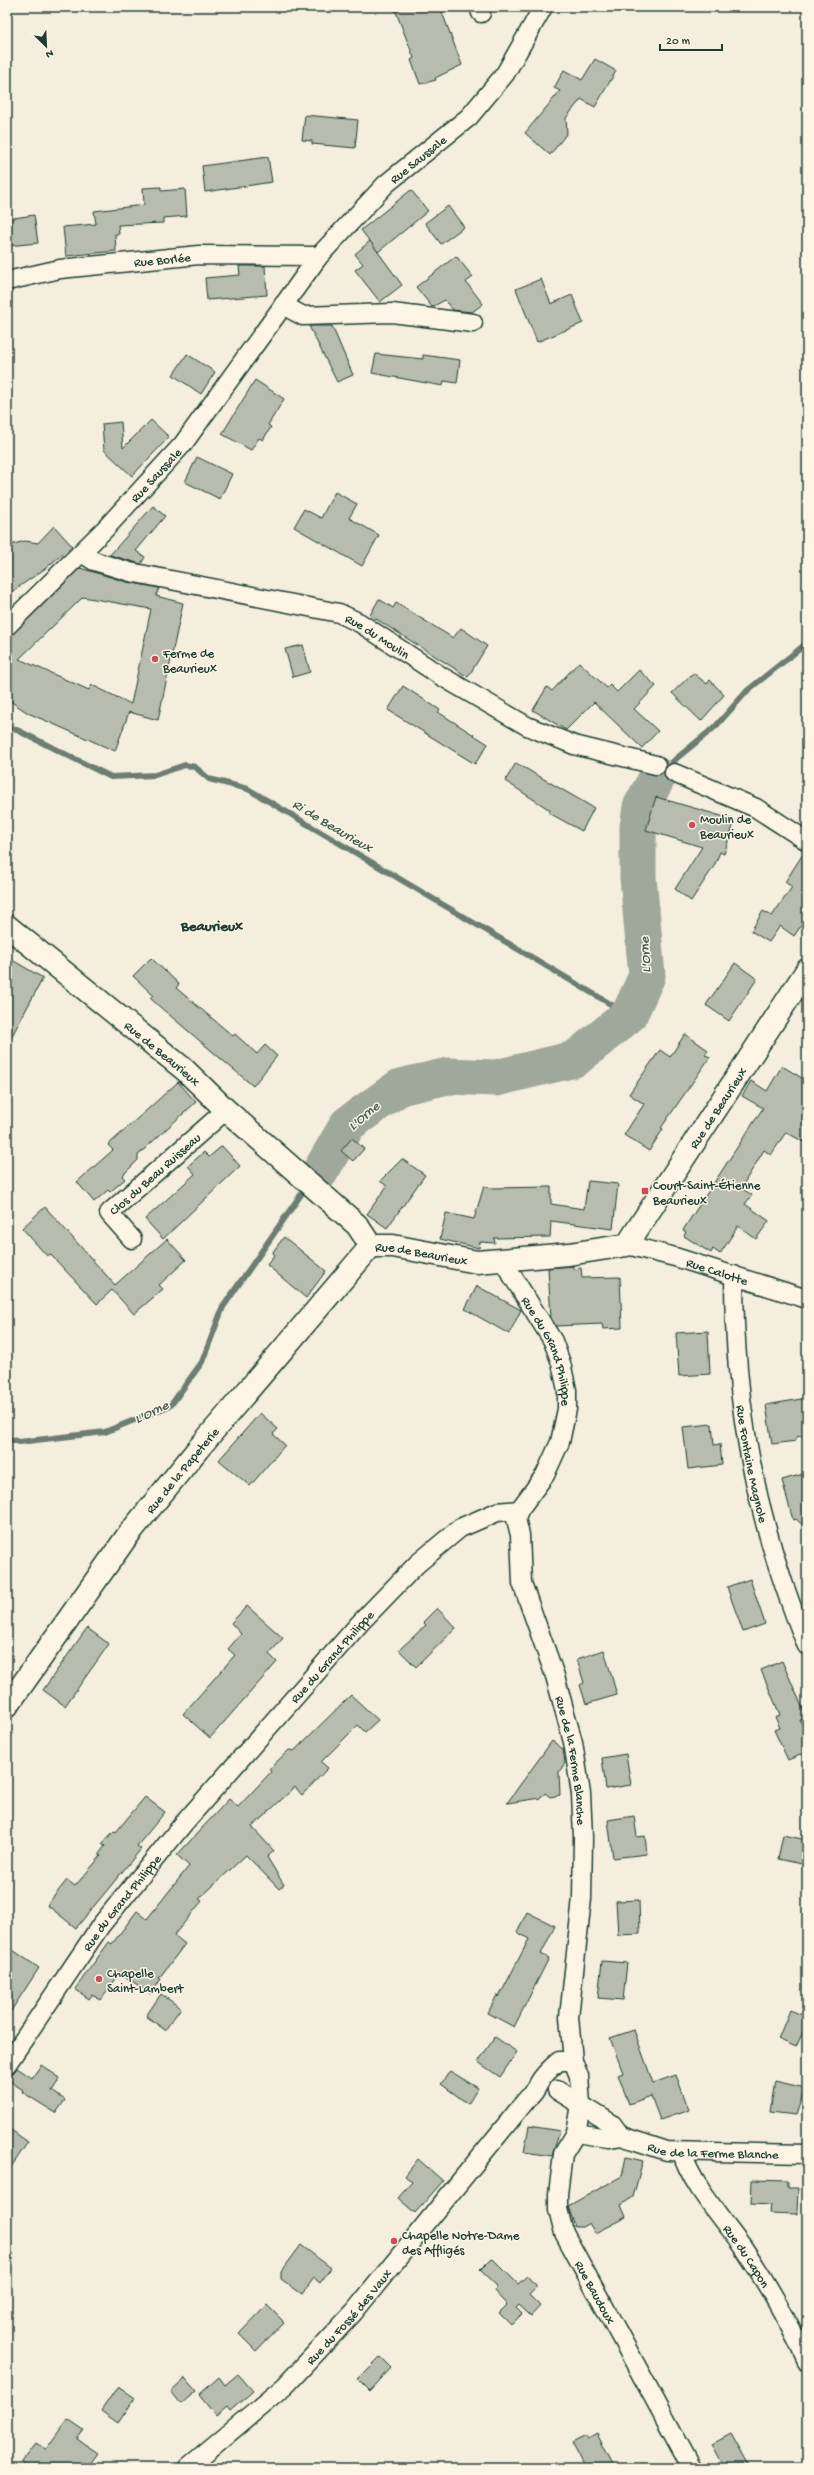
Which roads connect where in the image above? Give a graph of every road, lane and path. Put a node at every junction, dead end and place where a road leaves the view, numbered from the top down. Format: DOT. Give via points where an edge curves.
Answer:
graph roads {
  1 [pos="543,7"];
  2 [pos="319,256"];
  3 [pos="7,282"];
  4 [pos="283,306"];
  5 [pos="473,323"];
  6 [pos="82,553"];
  7 [pos="7,626"];
  8 [pos="656,765"];
  9 [pos="674,773"];
  10 [pos="807,840"];
  11 [pos="7,926"];
  12 [pos="807,970"];
  13 [pos="226,1110"];
  14 [pos="132,1239"];
  15 [pos="627,1245"];
  16 [pos="371,1246"];
  17 [pos="503,1261"];
  18 [pos="734,1275"];
  19 [pos="807,1299"];
  20 [pos="519,1510"];
  21 [pos="807,1646"];
  22 [pos="7,1706"];
  23 [pos="569,2018"];
  24 [pos="7,2064"];
  25 [pos="552,2067"];
  26 [pos="576,2068"];
  27 [pos="558,2088"];
  28 [pos="536,2091"];
  29 [pos="581,2105"];
  30 [pos="576,2133"];
  31 [pos="621,2136"];
  32 [pos="682,2152"];
  33 [pos="807,2154"];
  34 [pos="807,2362"];
  35 [pos="187,2468"];
  36 [pos="691,2468"];
  1 -- 2 [label="street, Rue Saussale" via="505,74 469,117 386,184"];
  2 -- 3 [label="street, Rue Borlée" via="199,255 60,269"];
  2 -- 4 [label="street, Rue Saussale"];
  4 -- 5 [label="street" via="303,316 392,313"];
  4 -- 6 [label="street, Rue Saussale" via="183,444"];
  6 -- 7 [label="street, Rue Saussale"];
  6 -- 8 [label="street, Rue du Moulin" via="94,561 130,572 339,613 360,623 441,676 527,726 574,745"];
  9 -- 10 [label="street" via="756,808"];
  11 -- 13 [label="street, Rue de Beaurieux" via="185,1070"];
  12 -- 15 [label="street, Rue de Beaurieux"];
  13 -- 14 [label="street, Clos du Beau Ruisseau" via="110,1213"];
  13 -- 16 [label="street, Rue de Beaurieux" via="357,1225"];
  15 -- 17 [label="street, Rue de Beaurieux"];
  15 -- 18 [label="street, Rue Calotte"];
  16 -- 17 [label="street, Rue de Beaurieux" via="394,1246 477,1262"];
  16 -- 22 [label="street, Rue de la Papeterie" via="133,1529"];
  17 -- 20 [label="street, Rue du Grand Philippe" via="553,1341 567,1390 567,1410 560,1442 545,1475"];
  18 -- 19 [label="street, Rue Calotte"];
  18 -- 21 [label="street, Rue Fontaine Magnole" via="736,1365 743,1428 752,1475 773,1556"];
  20 -- 23 [label="street, Rue de la Ferme Blanche" via="516,1519 520,1535 522,1583 555,1676 572,1742 581,1794 582,1898"];
  20 -- 24 [label="street, Rue du Grand Philippe" via="497,1512 460,1528 418,1564 360,1623 184,1823 101,1925"];
  23 -- 25 [label="street, Rue de la Ferme Blanche"];
  23 -- 26 [label="street, Rue de la Ferme Blanche"];
  25 -- 26 [label="street" via="558,2061"];
  25 -- 27 [label="street" via="551,2075"];
  25 -- 28 [label="street, Rue du Fossé des Vaux" via="539,2082"];
  26 -- 27 [label="street" via="571,2084"];
  26 -- 29 [label="street, Rue de la Ferme Blanche"];
  27 -- 28 [label="street"];
  27 -- 29 [label="street"];
  28 -- 35 [label="street, Rue du Fossé des Vaux" via="354,2312 285,2386"];
  29 -- 30 [label="street, Rue Baudoux"];
  29 -- 31 [label="street, Rue de la Ferme Blanche" via="612,2124"];
  30 -- 31 [label="street, Rue de la Ferme Blanche" via="608,2138"];
  30 -- 36 [label="street, Rue Baudoux" via="563,2154 558,2194 560,2221"];
  31 -- 32 [label="street, Rue de la Ferme Blanche" via="667,2151"];
  32 -- 33 [label="street, Rue de la Ferme Blanche"];
  32 -- 34 [label="street, Rue du Capon" via="687,2168 743,2247 785,2316"];
}
